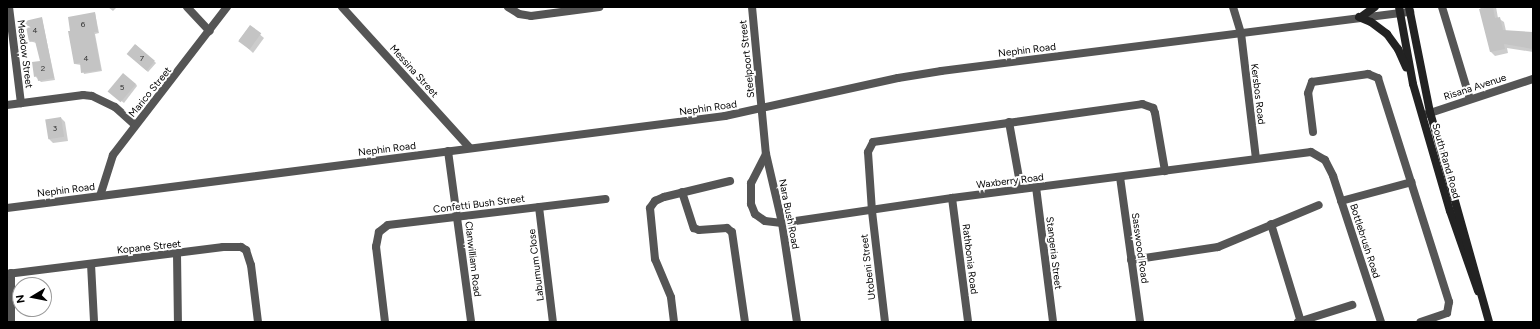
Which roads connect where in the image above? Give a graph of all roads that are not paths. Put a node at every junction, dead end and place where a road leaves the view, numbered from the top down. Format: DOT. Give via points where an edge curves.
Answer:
graph roads {
  1 [pos="9,7"];
  2 [pos="188,7"];
  3 [pos="227,7"];
  4 [pos="342,7"];
  5 [pos="508,7"];
  6 [pos="599,7"];
  7 [pos="752,7"];
  8 [pos="1233,7"];
  9 [pos="1375,7"];
  10 [pos="1442,7"];
  11 [pos="1399,10"];
  12 [pos="1409,10"];
  13 [pos="1360,17"];
  14 [pos="209,31"];
  15 [pos="1241,33"];
  16 [pos="1533,79"];
  17 [pos="1413,84"];
  18 [pos="1470,99"];
  19 [pos="21,103"];
  20 [pos="7,105"];
  21 [pos="762,109"];
  22 [pos="1426,114"];
  23 [pos="1009,122"];
  24 [pos="135,125"];
  25 [pos="1313,132"];
  26 [pos="470,148"];
  27 [pos="448,151"];
  28 [pos="766,154"];
  29 [pos="1256,158"];
  30 [pos="1328,166"];
  31 [pos="1165,171"];
  32 [pos="1120,177"];
  33 [pos="730,180"];
  34 [pos="1412,182"];
  35 [pos="1036,187"];
  36 [pos="1021,189"];
  37 [pos="682,192"];
  38 [pos="100,196"];
  39 [pos="952,198"];
  40 [pos="605,199"];
  41 [pos="1341,200"];
  42 [pos="1318,205"];
  43 [pos="539,207"];
  44 [pos="7,208"];
  45 [pos="872,211"];
  46 [pos="458,217"];
  47 [pos="782,224"];
  48 [pos="1271,224"];
  49 [pos="177,254"];
  50 [pos="1131,260"];
  51 [pos="92,264"];
  52 [pos="9,273"];
  53 [pos="1352,305"];
  54 [pos="1489,319"];
  55 [pos="11,322"];
  56 [pos="94,322"];
  57 [pos="178,322"];
  58 [pos="258,322"];
  59 [pos="385,322"];
  60 [pos="471,322"];
  61 [pos="553,322"];
  62 [pos="674,322"];
  63 [pos="745,322"];
  64 [pos="797,322"];
  65 [pos="885,322"];
  66 [pos="968,322"];
  67 [pos="1052,322"];
  68 [pos="1140,322"];
  69 [pos="1300,322"];
  70 [pos="1381,322"];
  71 [pos="1421,322"];
  1 -- 19 [label="street, Meadow Street"];
  2 -- 14 [label="street"];
  3 -- 14 [label="street, Marico Street"];
  4 -- 26 [label="street, Messina Street"];
  5 -- 6 [label="street" via="519,14 531,16"];
  7 -- 21 [label="street, Steelpoort Street"];
  8 -- 15 [label="street, Kersbos Road"];
  9 -- 13 [label="main road"];
  10 -- 18 [label="street"];
  11 -- 12 [label="street, Nephin Road"];
  11 -- 13 [label="street, Nephin Road"];
  11 -- 17 [label="main road, South Rand Road"];
  12 -- 22 [label="main road, South Rand Road"];
  13 -- 15 [label="street, Nephin Road"];
  13 -- 17 [label="main road" via="1376,25 1392,40"];
  14 -- 24 [label="street, Marico Street"];
  15 -- 21 [label="street, Nephin Road" via="934,72"];
  15 -- 29 [label="street, Kersbos Road"];
  16 -- 18 [label="street, Risana Avenue"];
  17 -- 22 [label="main road, South Rand Road"];
  18 -- 22 [label="street, Risana Avenue"];
  19 -- 20 [label="street"];
  19 -- 24 [label="street" via="92,96 115,107"];
  21 -- 26 [label="street, Nephin Road"];
  21 -- 28 [label="street, Nara Bush Road"];
  22 -- 54 [label="main road, South Rand Road" via="1464,254"];
  23 -- 31 [label="street" via="1148,105 1155,113"];
  23 -- 36 [label="street"];
  23 -- 45 [label="street, Utobeni Street" via="873,142 868,152"];
  24 -- 38 [label="street, Marico Street" via="113,155"];
  25 -- 34 [label="street" via="1308,93 1312,82 1373,75 1380,82"];
  26 -- 27 [label="street, Nephin Road"];
  27 -- 38 [label="street, Nephin Road"];
  27 -- 46 [label="street, Clanwilliam Road"];
  28 -- 47 [label="street, Nara Bush Road"];
  28 -- 47 [label="street, Waxberry Road" via="751,183 751,204 755,214 765,221"];
  29 -- 30 [label="street, Waxberry Road" via="1311,152 1318,155"];
  29 -- 31 [label="street, Waxberry Road"];
  30 -- 41 [label="street, Bottlebrush Road"];
  31 -- 32 [label="street, Waxberry Road"];
  32 -- 35 [label="street, Waxberry Road"];
  32 -- 50 [label="street, Sasswood Road"];
  33 -- 37 [label="street"];
  34 -- 41 [label="street"];
  34 -- 71 [label="street" via="1449,302 1447,313"];
  35 -- 36 [label="street, Waxberry Road"];
  35 -- 67 [label="street, Stangeria Street"];
  36 -- 39 [label="street, Waxberry Road"];
  37 -- 62 [label="street" via="655,201 650,208 655,259 671,297"];
  37 -- 63 [label="street" via="694,228 727,228 732,232"];
  38 -- 44 [label="street, Nephin Road"];
  39 -- 45 [label="street, Waxberry Road"];
  39 -- 66 [label="street, Rathbonia Road"];
  40 -- 43 [label="street, Confetti Bush Street"];
  41 -- 70 [label="street, Bottlebrush Road"];
  42 -- 48 [label="street"];
  43 -- 46 [label="street, Confetti Bush Street"];
  43 -- 61 [label="street, Laburnum Close"];
  45 -- 47 [label="street, Waxberry Road"];
  45 -- 65 [label="street, Utobeni Street"];
  46 -- 59 [label="street, Confetti Bush Street" via="388,226 377,237 376,254"];
  46 -- 60 [label="street, Clanwilliam Road"];
  47 -- 64 [label="street, Nara Bush Road"];
  48 -- 50 [label="street" via="1218,247"];
  48 -- 69 [label="street"];
  49 -- 51 [label="street, Kopane Street"];
  49 -- 57 [label="street"];
  49 -- 58 [label="street, Kopane Street" via="234,246 246,250"];
  50 -- 68 [label="street, Sasswood Road"];
  51 -- 52 [label="street, Kopane Street"];
  51 -- 56 [label="street"];
  52 -- 55 [label="street"];
  53 -- 69 [label="street"];
}
